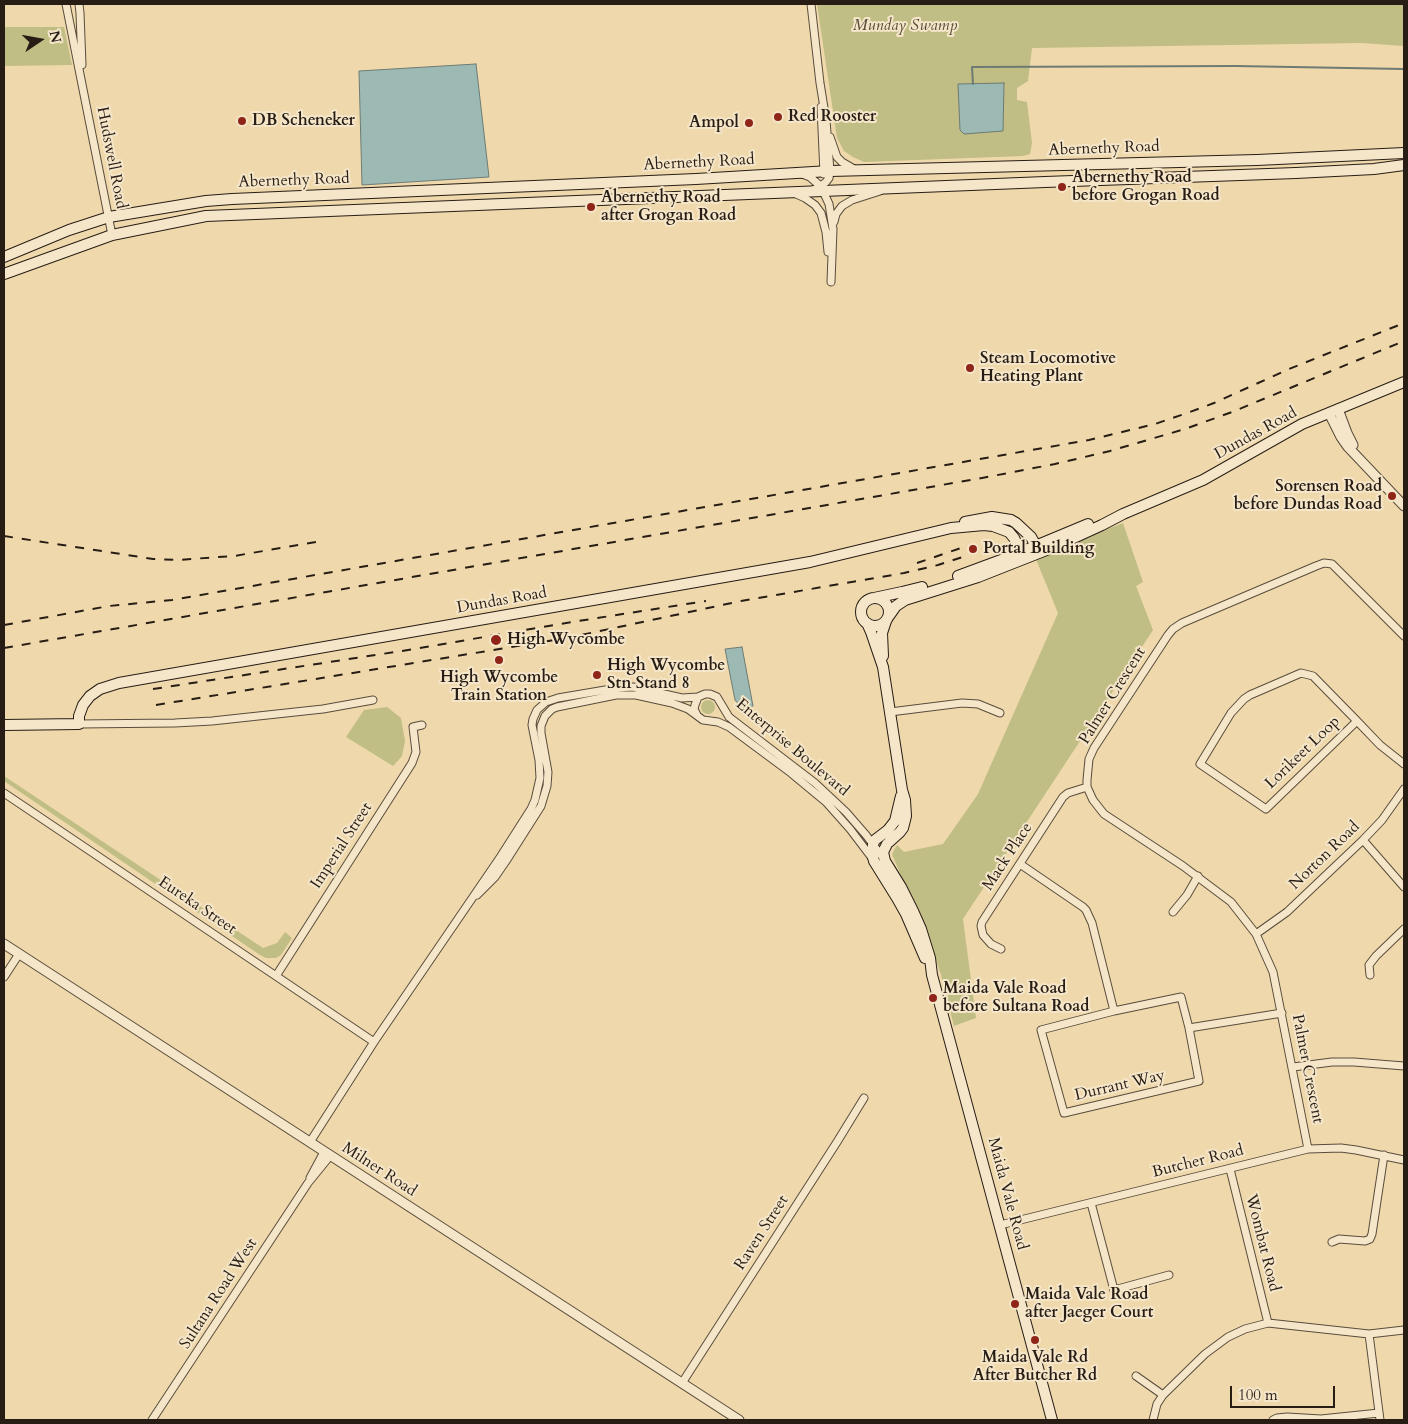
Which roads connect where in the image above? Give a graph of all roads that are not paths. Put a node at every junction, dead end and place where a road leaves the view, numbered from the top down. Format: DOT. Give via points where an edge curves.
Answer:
graph roads {
  1 [pos="66,4"];
  2 [pos="79,4"];
  3 [pos="811,4"];
  4 [pos="820,83"];
  5 [pos="83,86"];
  6 [pos="826,120"];
  7 [pos="1404,153"];
  8 [pos="1404,165"];
  9 [pos="865,170"];
  10 [pos="827,171"];
  11 [pos="794,172"];
  12 [pos="823,186"];
  13 [pos="895,188"];
  14 [pos="780,192"];
  15 [pos="109,217"];
  16 [pos="833,229"];
  17 [pos="112,235"];
  18 [pos="4,258"];
  19 [pos="4,274"];
  20 [pos="1404,382"];
  21 [pos="1333,411"];
  22 [pos="1404,500"];
  23 [pos="1404,506"];
  24 [pos="1123,514"];
  25 [pos="1016,523"];
  26 [pos="951,528"];
  27 [pos="1014,538"];
  28 [pos="1049,540"];
  29 [pos="1032,551"];
  30 [pos="1011,556"];
  31 [pos="915,593"];
  32 [pos="874,598"];
  33 [pos="888,618"];
  34 [pos="866,623"];
  35 [pos="1404,636"];
  36 [pos="883,667"];
  37 [pos="698,697"];
  38 [pos="373,700"];
  39 [pos="721,703"];
  40 [pos="890,712"];
  41 [pos="1000,713"];
  42 [pos="697,716"];
  43 [pos="710,721"];
  44 [pos="1357,721"];
  45 [pos="4,724"];
  46 [pos="78,724"];
  47 [pos="422,725"];
  48 [pos="413,727"];
  49 [pos="404,728"];
  50 [pos="1404,764"];
  51 [pos="1087,787"];
  52 [pos="1404,789"];
  53 [pos="4,793"];
  54 [pos="866,835"];
  55 [pos="886,840"];
  56 [pos="1363,840"];
  57 [pos="871,847"];
  58 [pos="885,861"];
  59 [pos="1020,864"];
  60 [pos="1198,876"];
  61 [pos="1404,887"];
  62 [pos="463,910"];
  63 [pos="1173,912"];
  64 [pos="1404,929"];
  65 [pos="1256,934"];
  66 [pos="4,944"];
  67 [pos="1001,949"];
  68 [pos="19,954"];
  69 [pos="932,975"];
  70 [pos="1370,975"];
  71 [pos="276,976"];
  72 [pos="4,977"];
  73 [pos="1114,1011"];
  74 [pos="1282,1013"];
  75 [pos="1189,1028"];
  76 [pos="374,1042"];
  77 [pos="1404,1066"];
  78 [pos="1293,1067"];
  79 [pos="864,1098"];
  80 [pos="310,1142"];
  81 [pos="1308,1149"];
  82 [pos="327,1154"];
  83 [pos="1384,1155"];
  84 [pos="1404,1160"];
  85 [pos="1230,1168"];
  86 [pos="1091,1202"];
  87 [pos="1000,1224"];
  88 [pos="1332,1242"];
  89 [pos="1169,1275"];
  90 [pos="1268,1323"];
  91 [pos="1404,1330"];
  92 [pos="1369,1334"];
  93 [pos="1136,1376"];
  94 [pos="682,1383"];
  95 [pos="1163,1395"];
  96 [pos="1379,1417"];
  97 [pos="152,1420"];
  98 [pos="739,1420"];
  99 [pos="1052,1420"];
  100 [pos="1153,1420"];
  101 [pos="1273,1420"];
  1 -- 5 [label="street, Hudswell Road"];
  2 -- 5 [label="street, Hudswell Road"];
  3 -- 4 [label="street"];
  4 -- 6 [label="street"];
  4 -- 10 [label="street"];
  5 -- 15 [label="street, Hudswell Road"];
  6 -- 9 [label="street" via="838,157 854,169"];
  6 -- 10 [label="street"];
  7 -- 9 [label="main road, Abernethy Road"];
  8 -- 13 [label="main road, Abernethy Road" via="1374,170"];
  9 -- 10 [label="main road, Abernethy Road"];
  10 -- 11 [label="main road, Abernethy Road"];
  10 -- 12 [label="street"];
  11 -- 12 [label="street"];
  11 -- 15 [label="main road, Abernethy Road" via="232,199"];
  12 -- 13 [label="main road, Abernethy Road" via="840,190"];
  12 -- 14 [label="main road, Abernethy Road"];
  12 -- 16 [label="street"];
  13 -- 16 [label="street" via="842,206 836,214"];
  14 -- 16 [label="street" via="805,198 821,214 831,282"];
  14 -- 17 [label="main road, Abernethy Road" via="206,216"];
  15 -- 17 [label="street, Hudswell Road"];
  15 -- 18 [label="main road, Abernethy Road"];
  17 -- 19 [label="main road, Abernethy Road"];
  20 -- 21 [label="main road, Dundas Road"];
  21 -- 22 [label="street" via="1352,444"];
  21 -- 23 [label="street" via="1341,437 1348,447"];
  21 -- 24 [label="main road, Dundas Road" via="1292,429 1203,480"];
  24 -- 28 [label="main road, Dundas Road" via="1101,519"];
  24 -- 29 [label="main road, Dundas Road"];
  25 -- 26 [label="main road, Dundas Road" via="992,517 967,521"];
  25 -- 28 [label="main road, Dundas Road"];
  25 -- 29 [label="main road" via="1031,537"];
  26 -- 27 [label="main road, Dundas Road" via="993,526 1009,532"];
  26 -- 46 [label="main road, Dundas Road" via="810,562 119,683 90,696 78,716"];
  27 -- 29 [label="main road, Dundas Road"];
  27 -- 30 [label="main road" via="1017,548"];
  28 -- 29 [label="main road, Dundas Road"];
  29 -- 30 [label="main road, Dundas Road"];
  29 -- 31 [label="main road, Dundas Road" via="978,577"];
  30 -- 31 [label="main road, Dundas Road"];
  31 -- 32 [label="main road"];
  31 -- 33 [label="main road" via="900,603"];
  32 -- 33 [label="main road" via="887,603"];
  32 -- 34 [label="main road" via="866,601 861,610"];
  33 -- 34 [label="main road" via="880,625"];
  33 -- 36 [label="main road" via="882,633"];
  34 -- 36 [label="main road"];
  35 -- 51 [label="street, Palmer Crescent" via="1332,564 1324,563 1182,623 1168,635 1094,748 1089,760"];
  36 -- 40 [label="main road"];
  37 -- 39 [label="street, Enterprise Boulevard" via="710,694"];
  37 -- 42 [label="street" via="694,709"];
  37 -- 62 [label="street, Enterprise Boulevard" via="686,698 633,687 558,698 542,705 532,725 540,770 535,800"];
  38 -- 46 [label="street" via="212,721"];
  39 -- 43 [label="street, Enterprise Boulevard" via="720,714"];
  39 -- 54 [label="street, Enterprise Boulevard" via="730,717 815,783"];
  40 -- 41 [label="street" via="962,703 978,704"];
  40 -- 55 [label="main road" via="902,790 898,812"];
  42 -- 43 [label="street, Enterprise Boulevard"];
  42 -- 62 [label="street, Enterprise Boulevard" via="672,703 623,695 552,709 541,726 548,772 541,806 495,877"];
  43 -- 57 [label="street, Enterprise Boulevard" via="729,727 792,773"];
  44 -- 44 [label="street, Lorikeet Loop" via="1313,676 1301,673 1244,699 1231,713 1200,764 1266,809"];
  44 -- 50 [label="street, Lorikeet Loop"];
  45 -- 46 [label="main road"];
  47 -- 48 [label="street"];
  48 -- 49 [label="street"];
  48 -- 71 [label="street, Imperial Street" via="416,752 412,763"];
  51 -- 59 [label="street, Mack Place" via="1063,797"];
  51 -- 60 [label="street, Palmer Crescent" via="1104,814"];
  52 -- 56 [label="street, Norton Road"];
  53 -- 71 [label="street, Eureka Street"];
  54 -- 55 [label="street"];
  54 -- 57 [label="street, Enterprise Boulevard"];
  55 -- 57 [label="main road" via="875,840"];
  55 -- 58 [label="main road"];
  56 -- 61 [label="street"];
  56 -- 65 [label="street, Norton Road" via="1287,912"];
  57 -- 58 [label="street, Maida Vale Road"];
  57 -- 69 [label="main road, Maida Vale Road" via="874,861 906,914"];
  58 -- 69 [label="main road, Maida Vale Road" via="921,929"];
  59 -- 67 [label="street, Mack Place" via="981,926 986,939"];
  59 -- 73 [label="street" via="1086,910"];
  60 -- 63 [label="street"];
  60 -- 65 [label="street, Palmer Crescent" via="1231,902"];
  62 -- 76 [label="street"];
  64 -- 70 [label="street" via="1369,965"];
  65 -- 74 [label="street, Palmer Crescent" via="1273,972"];
  66 -- 68 [label="street, Milner Road"];
  68 -- 72 [label="street"];
  68 -- 80 [label="street, Milner Road"];
  69 -- 87 [label="main road, Maida Vale Road"];
  71 -- 76 [label="street, Eureka Street"];
  73 -- 75 [label="street, Durrant Way" via="1182,997"];
  73 -- 75 [label="street, Durrant Way" via="1041,1030 1064,1113 1199,1081"];
  74 -- 75 [label="street"];
  74 -- 78 [label="street, Palmer Crescent"];
  76 -- 80 [label="street"];
  77 -- 78 [label="street" via="1332,1062"];
  78 -- 81 [label="street, Palmer Crescent"];
  79 -- 94 [label="street, Raven Street"];
  80 -- 82 [label="street, Milner Road"];
  81 -- 83 [label="street, Butcher Road" via="1341,1148"];
  81 -- 85 [label="street, Butcher Road"];
  82 -- 94 [label="street, Milner Road"];
  82 -- 97 [label="street, Sultana Road West"];
  83 -- 84 [label="street, Butcher Road"];
  83 -- 88 [label="street" via="1370,1239"];
  85 -- 86 [label="street, Butcher Road"];
  85 -- 90 [label="street, Wombat Road"];
  86 -- 87 [label="street, Butcher Road"];
  86 -- 89 [label="street" via="1114,1290"];
  87 -- 99 [label="main road, Maida Vale Road"];
  90 -- 92 [label="street"];
  90 -- 95 [label="street" via="1245,1329 1217,1344"];
  91 -- 92 [label="street"];
  92 -- 96 [label="street"];
  93 -- 95 [label="street"];
  94 -- 98 [label="street, Milner Road"];
  95 -- 100 [label="street"];
  96 -- 101 [label="street" via="1287,1417"];
}
